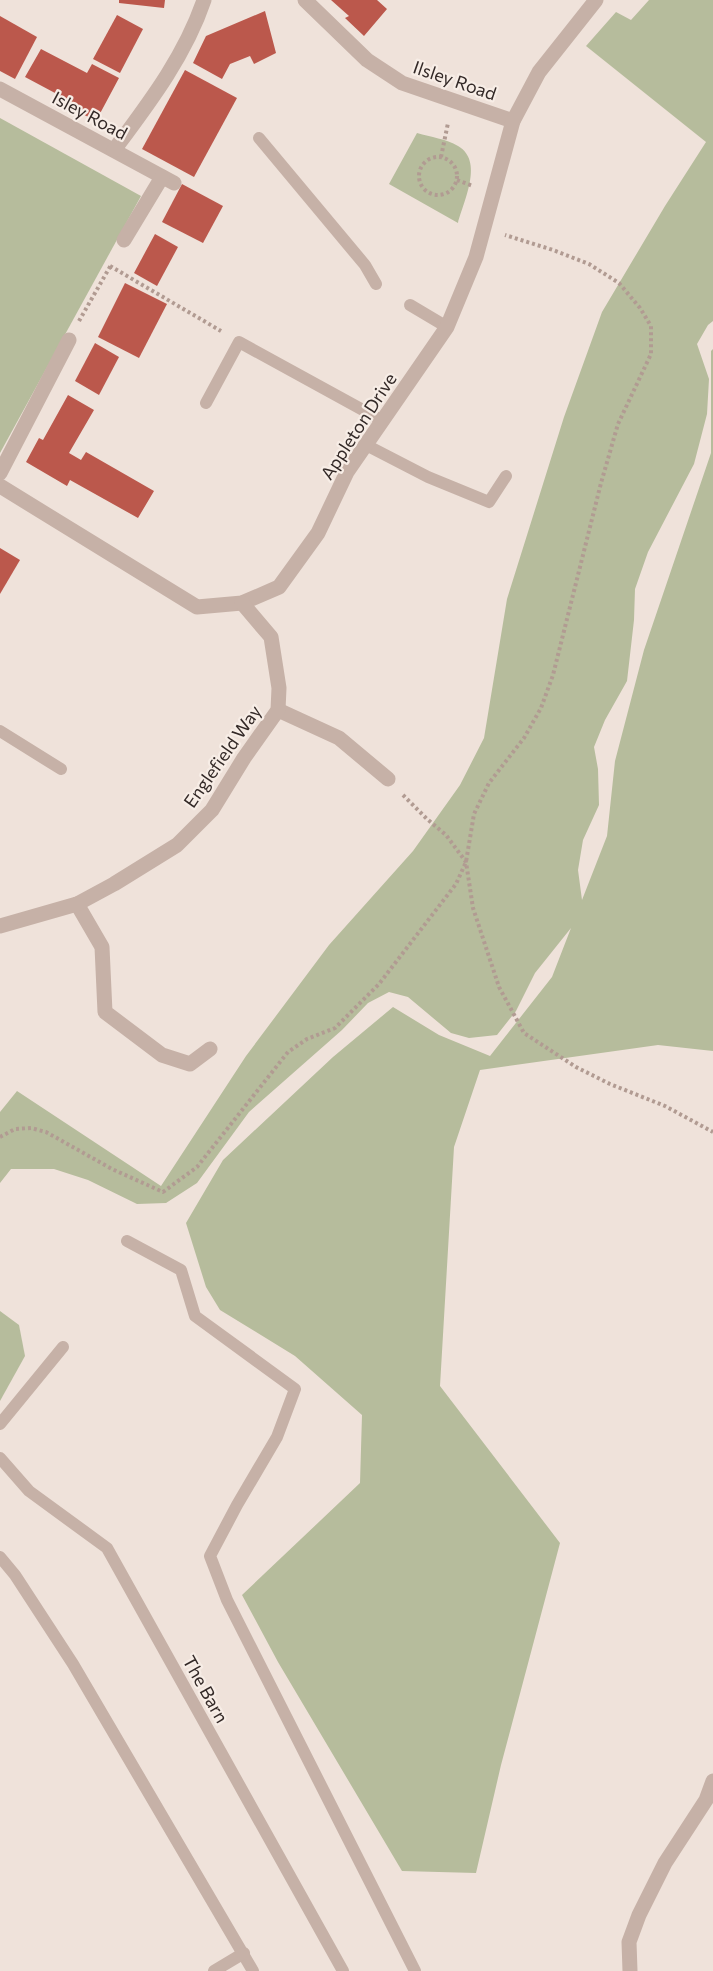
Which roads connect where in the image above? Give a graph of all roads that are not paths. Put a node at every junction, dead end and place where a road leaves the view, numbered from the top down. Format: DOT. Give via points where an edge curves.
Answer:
graph roads {
  1 [pos="204,0"];
  2 [pos="304,0"];
  3 [pos="596,0"];
  4 [pos="0,89"];
  5 [pos="513,121"];
  6 [pos="259,138"];
  7 [pos="114,150"];
  8 [pos="124,240"];
  9 [pos="376,284"];
  10 [pos="411,305"];
  11 [pos="447,327"];
  12 [pos="69,340"];
  13 [pos="206,403"];
  14 [pos="382,421"];
  15 [pos="366,445"];
  16 [pos="0,473"];
  17 [pos="506,476"];
  18 [pos="0,486"];
  19 [pos="242,603"];
  20 [pos="278,710"];
  21 [pos="0,731"];
  22 [pos="61,769"];
  23 [pos="388,780"];
  24 [pos="77,904"];
  25 [pos="0,926"];
  26 [pos="210,1049"];
  27 [pos="127,1241"];
  28 [pos="63,1347"];
  29 [pos="0,1424"];
  30 [pos="0,1458"];
  31 [pos="0,1557"];
  32 [pos="713,1781"];
  33 [pos="244,1953"];
  34 [pos="214,1971"];
  35 [pos="253,1971"];
  36 [pos="343,1971"];
  37 [pos="415,1971"];
  38 [pos="630,1971"];
  1 -- 7 [label="street" via="170,73"];
  2 -- 5 [label="street, Ilsley Road" via="367,60 402,83"];
  3 -- 5 [label="street, Appleton Drive" via="539,72"];
  4 -- 7 [label="street, Isley Road"];
  5 -- 11 [label="street, Appleton Drive" via="476,258"];
  6 -- 9 [label="lane" via="365,265"];
  7 -- 8 [label="street, Isley Road" via="168,180"];
  10 -- 11 [label="lane"];
  11 -- 14 [label="street, Appleton Drive"];
  12 -- 16 [label="street"];
  13 -- 14 [label="lane" via="239,342"];
  14 -- 15 [label="street, Appleton Drive"];
  15 -- 17 [label="lane" via="489,502"];
  15 -- 19 [label="street, Appleton Drive" via="347,472 318,533 279,586"];
  18 -- 19 [label="street, Appleton Drive" via="197,607"];
  19 -- 20 [label="street, Englefield Way" via="271,637 279,688"];
  20 -- 23 [label="street, Englefield Way" via="339,738"];
  20 -- 24 [label="street, Englefield Way" via="212,810 177,845"];
  21 -- 22 [label="lane"];
  24 -- 25 [label="street, Englefield Way"];
  24 -- 26 [label="street" via="102,947 105,1012 162,1055 190,1064"];
  27 -- 37 [label="lane" via="181,1270 195,1316 295,1389 277,1437 210,1556 227,1600"];
  28 -- 29 [label="lane"];
  30 -- 36 [label="lane, The Barn" via="29,1491 107,1548"];
  31 -- 33 [label="lane" via="73,1664"];
  32 -- 38 [label="street" via="706,1800 665,1863 639,1915 629,1942"];
  33 -- 34 [label="lane"];
  33 -- 35 [label="lane"];
}
